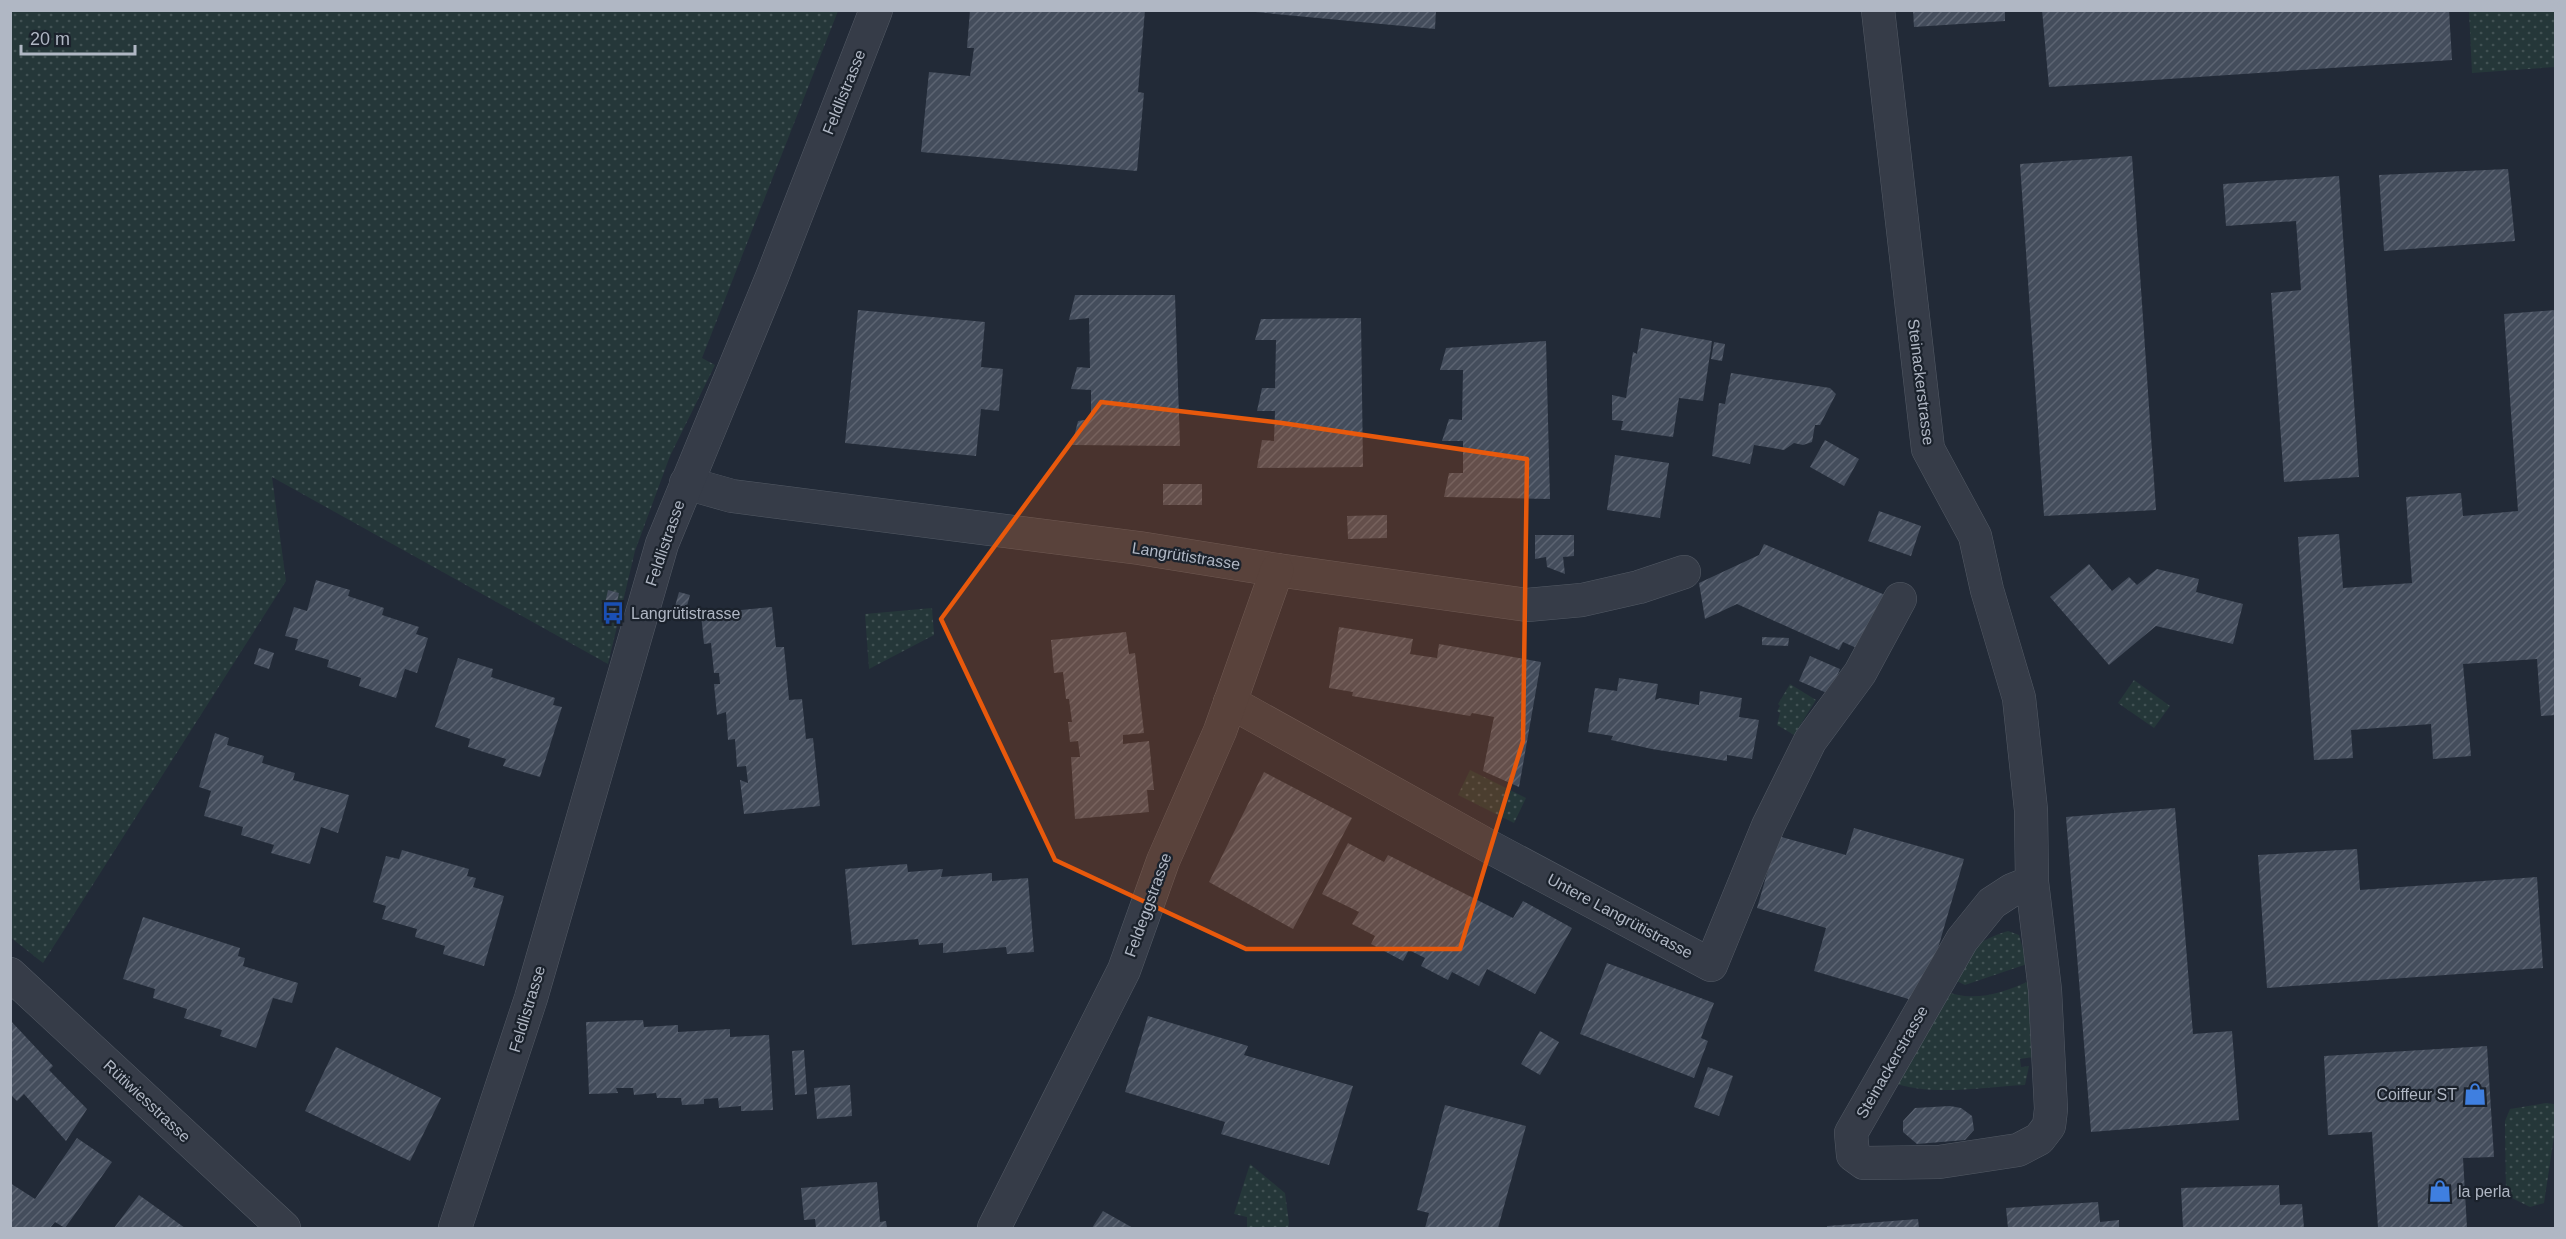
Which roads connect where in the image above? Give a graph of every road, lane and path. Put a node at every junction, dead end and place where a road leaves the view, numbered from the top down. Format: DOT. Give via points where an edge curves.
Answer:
graph roads {
  1 [pos="876,10"];
  2 [pos="1878,10"];
  3 [pos="686,483"];
  4 [pos="1277,570"];
  5 [pos="1683,572"];
  6 [pos="1900,599"];
  7 [pos="1230,702"];
  8 [pos="2032,882"];
  9 [pos="10,974"];
  10 [pos="284,1228"];
  11 [pos="455,1228"];
  12 [pos="994,1228"];
  1 -- 3 [label="street, Feldlistrasse" via="772,277"];
  2 -- 8 [label="street, Steinackerstrasse" via="1928,449 1975,536 2019,698 2029,787"];
  3 -- 4 [label="street, Langrütistrasse" via="732,496 1139,548"];
  3 -- 11 [label="street, Feldlistrasse" via="662,544 531,998"];
  4 -- 5 [label="street, Langrütistrasse" via="1527,605 1582,600"];
  4 -- 7 [label="street, Feldeggstrasse"];
  6 -- 7 [label="street, Untere Langrütistrasse" via="1860,673 1810,741 1767,826 1711,965"];
  7 -- 12 [label="street, Feldeggstrasse" via="1162,861 1124,970"];
  8 -- 8 [label="street, Steinackerstrasse" via="2045,990 2049,1126 2039,1139 2018,1150 1940,1162 1863,1163 1853,1155 1851,1133 1962,940 1992,903"];
  9 -- 10 [label="street, Rütiwiesstrasse"];
}
